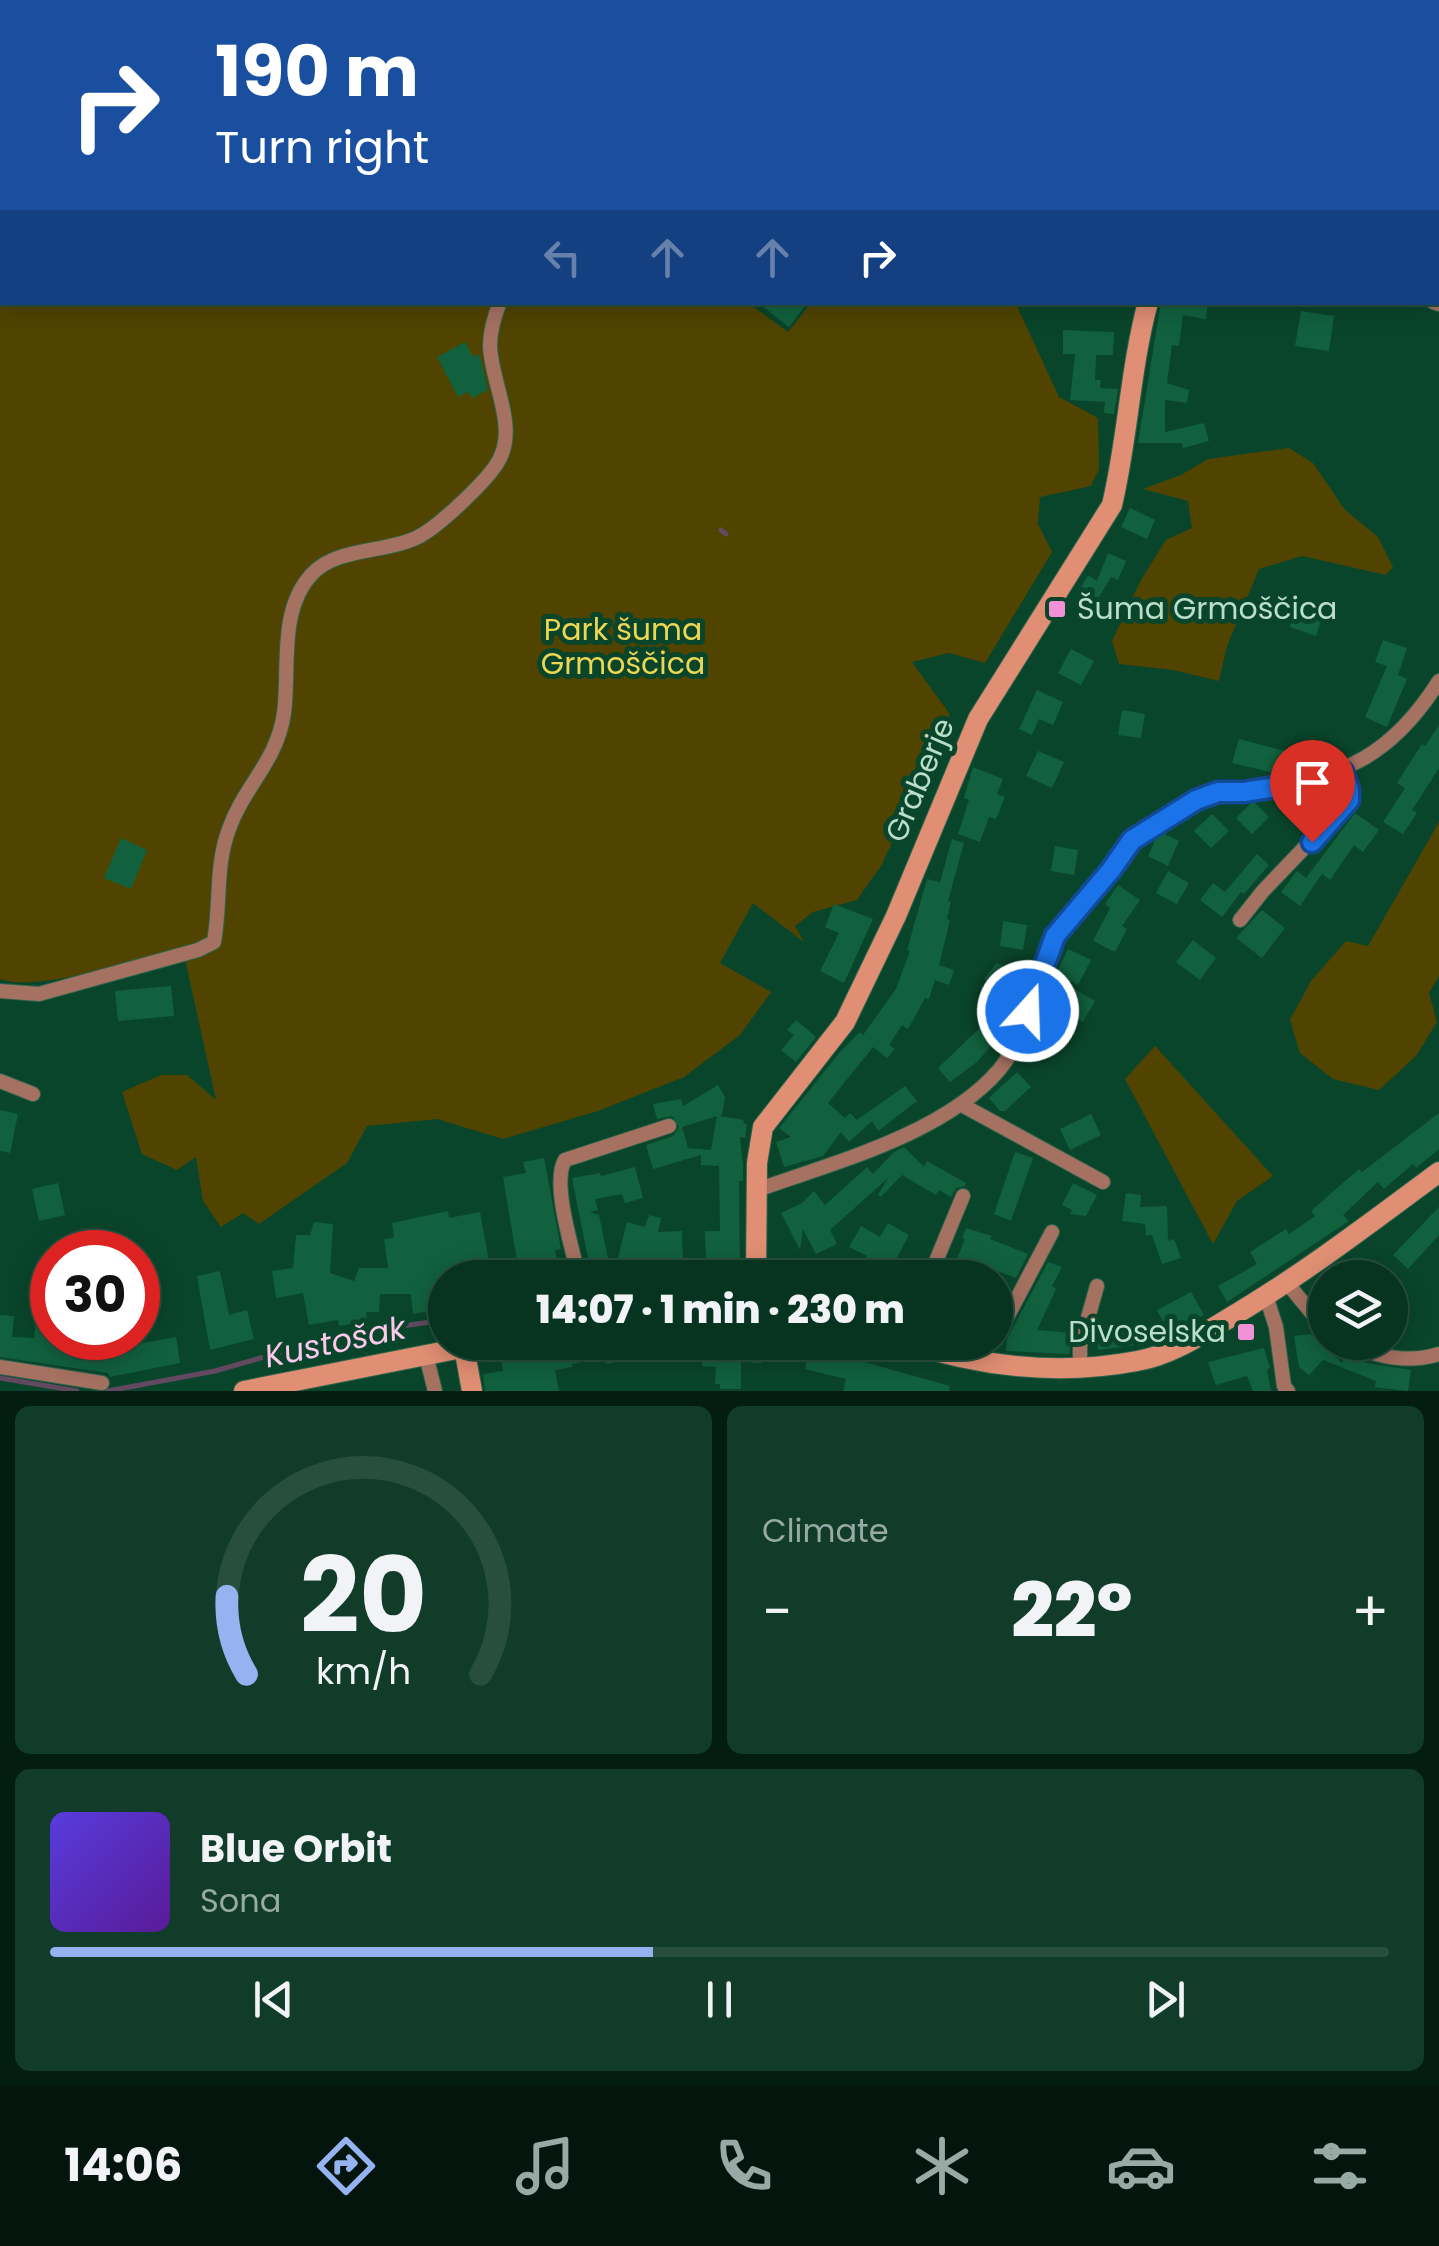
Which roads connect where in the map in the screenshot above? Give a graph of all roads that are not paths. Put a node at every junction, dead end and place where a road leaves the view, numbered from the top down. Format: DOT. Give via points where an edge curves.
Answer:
graph roads {
  1 [pos="499,305"];
  2 [pos="1147,305"];
  3 [pos="1439,681"];
  4 [pos="1343,772"];
  5 [pos="1240,920"];
  6 [pos="0,991"];
  7 [pos="0,1081"];
  8 [pos="32,1094"];
  9 [pos="962,1105"];
  10 [pos="669,1126"];
  11 [pos="1439,1172"];
  12 [pos="1103,1182"];
  13 [pos="757,1190"];
  14 [pos="963,1196"];
  15 [pos="1052,1232"];
  16 [pos="576,1260"];
  17 [pos="756,1260"];
  18 [pos="936,1260"];
  19 [pos="1287,1283"];
  20 [pos="1096,1286"];
  21 [pos="1266,1296"];
  22 [pos="1013,1305"];
  23 [pos="1308,1308"];
  24 [pos="426,1354"];
  25 [pos="1439,1354"];
  26 [pos="1408,1358"];
  27 [pos="466,1360"];
  28 [pos="963,1360"];
  29 [pos="984,1360"];
  30 [pos="982,1363"];
  31 [pos="0,1368"];
  32 [pos="1080,1368"];
  33 [pos="102,1383"];
  34 [pos="244,1391"];
  35 [pos="434,1391"];
  36 [pos="472,1391"];
  37 [pos="1288,1391"];
  1 -- 6 [label="street" via="490,346 504,422 502,457 419,537 330,562 312,573 300,593 288,638 280,733 230,825 214,942 39,994"];
  2 -- 13 [label="street, Graberje" via="1112,505 978,719 845,1022 764,1127"];
  3 -- 4 [label="street" via="1382,749"];
  4 -- 5 [label="street" via="1349,800"];
  4 -- 9 [label="street" via="1218,792 1132,840 1055,936 1019,1036 1000,1069"];
  7 -- 8 [label="street"];
  9 -- 12 [label="street"];
  9 -- 13 [label="street" via="893,1140"];
  10 -- 16 [label="street" via="575,1155 558,1170"];
  11 -- 19 [label="street"];
  13 -- 17 [label="street, Graberje"];
  14 -- 18 [label="street"];
  15 -- 22 [label="street"];
  19 -- 21 [label="street"];
  19 -- 23 [label="street"];
  20 -- 32 [label="street"];
  21 -- 32 [label="street" via="1141,1361"];
  21 -- 37 [label="street"];
  24 -- 34 [label="street"];
  24 -- 35 [label="street"];
  25 -- 26 [label="street"];
  27 -- 36 [label="street"];
  28 -- 30 [label="street"];
  29 -- 30 [label="street"];
  30 -- 32 [label="street"];
  31 -- 33 [label="street"];
}
